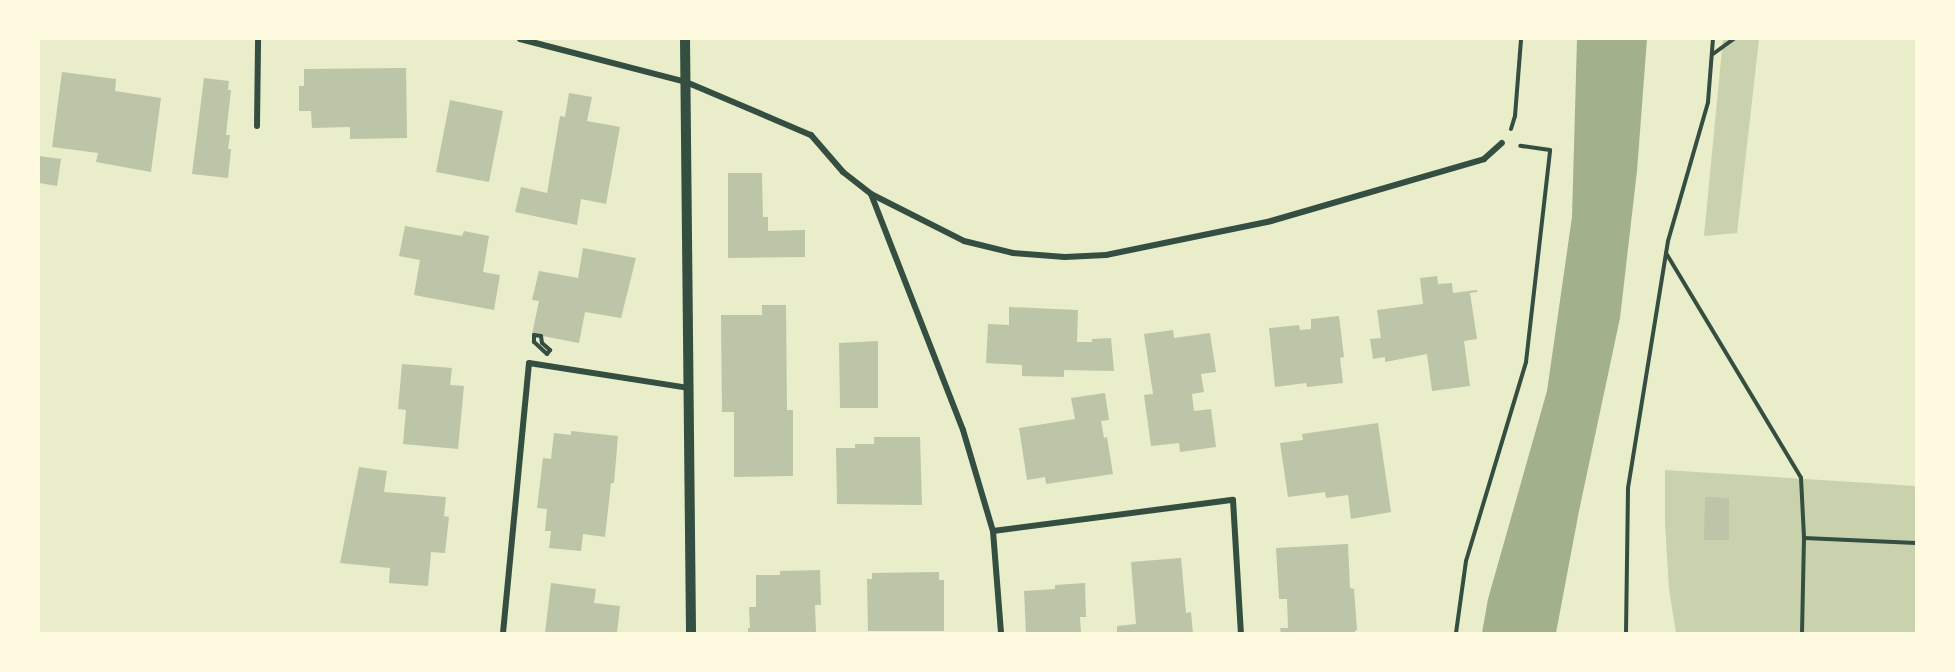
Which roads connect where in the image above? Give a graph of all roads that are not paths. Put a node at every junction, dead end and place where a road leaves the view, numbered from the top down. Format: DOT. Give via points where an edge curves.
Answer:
graph roads {
  1 [pos="258,39"];
  2 [pos="520,39"];
  3 [pos="686,39"];
  4 [pos="686,82"];
  5 [pos="257,126"];
  6 [pos="1502,143"];
  7 [pos="871,194"];
  8 [pos="688,388"];
  9 [pos="993,531"];
  10 [pos="503,633"];
  11 [pos="691,633"];
  12 [pos="1001,633"];
  13 [pos="1241,633"];
  1 -- 5 [label="street"];
  2 -- 4 [label="street"];
  3 -- 4 [label="street"];
  4 -- 7 [label="street" via="811,135 843,172"];
  4 -- 8 [label="street"];
  6 -- 7 [label="street" via="1484,159 1271,221 1106,255 1012,253 964,241"];
  7 -- 9 [label="street" via="963,430"];
  8 -- 10 [label="street" via="529,363"];
  8 -- 11 [label="street"];
  9 -- 12 [label="street"];
  9 -- 13 [label="street" via="1233,500"];
}
